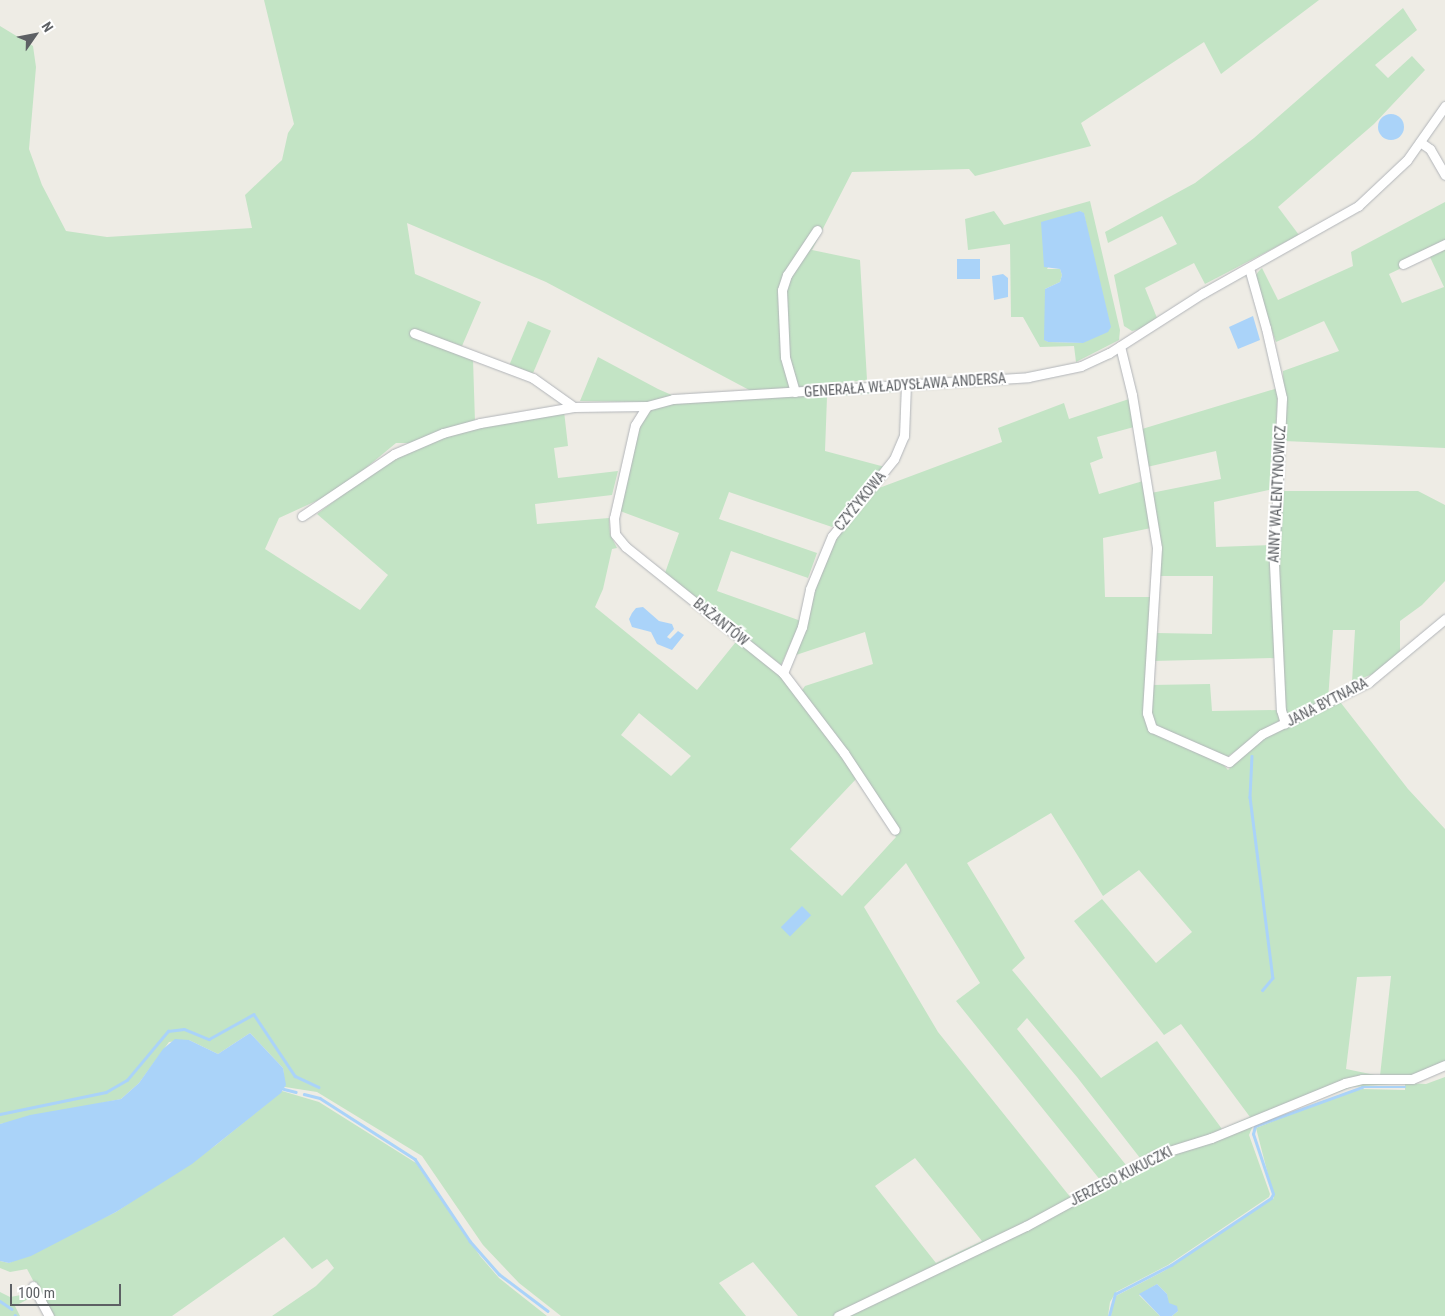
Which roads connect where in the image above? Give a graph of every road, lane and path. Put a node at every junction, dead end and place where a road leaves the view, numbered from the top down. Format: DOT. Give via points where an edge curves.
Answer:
graph roads {
  1 [pos="1445,106"];
  2 [pos="1420,142"];
  3 [pos="1445,175"];
  4 [pos="817,230"];
  5 [pos="1445,244"];
  6 [pos="1403,264"];
  7 [pos="1249,268"];
  8 [pos="414,333"];
  9 [pos="1120,346"];
  10 [pos="906,385"];
  11 [pos="795,392"];
  12 [pos="647,406"];
  13 [pos="574,407"];
  14 [pos="302,516"];
  15 [pos="1445,619"];
  16 [pos="783,673"];
  17 [pos="1285,723"];
  18 [pos="895,830"];
  19 [pos="1445,1065"];
  20 [pos="33,1286"];
  21 [pos="49,1316"];
  22 [pos="838,1316"];
  1 -- 2 [label="street, GENERAŁA WŁADYSŁAWA ANDERSA"];
  2 -- 3 [label="street" via="1430,149"];
  2 -- 7 [label="street, GENERAŁA WŁADYSŁAWA ANDERSA" via="1389,180 1365,201 1311,236"];
  4 -- 11 [label="street" via="782,290 785,357"];
  5 -- 6 [label="street"];
  7 -- 9 [label="street, GENERAŁA WŁADYSŁAWA ANDERSA"];
  7 -- 17 [label="street, ANNY WALENTYNOWICZ" via="1282,398 1274,564 1281,710"];
  8 -- 13 [label="street" via="533,378"];
  9 -- 10 [label="street, GENERAŁA WŁADYSŁAWA ANDERSA" via="1090,363 1054,373"];
  9 -- 17 [label="street, JANA BYTNARA" via="1132,395 1157,548 1148,722 1156,730 1229,762 1256,738"];
  10 -- 11 [label="street, GENERAŁA WŁADYSŁAWA ANDERSA"];
  10 -- 16 [label="street, CZYŻYKOWA" via="904,436 894,459 855,504 829,542"];
  11 -- 12 [label="street, GENERAŁA WŁADYSŁAWA ANDERSA" via="673,399"];
  12 -- 13 [label="street, GENERAŁA WŁADYSŁAWA ANDERSA"];
  12 -- 16 [label="street, BAŻANTÓW" via="635,425 614,518 615,534 626,548"];
  13 -- 14 [label="street, GENERAŁA WŁADYSŁAWA ANDERSA" via="471,425 432,437 383,460 336,496"];
  15 -- 17 [label="street, JANA BYTNARA" via="1369,682"];
  16 -- 18 [label="street, BAŻANTÓW" via="844,753"];
  19 -- 22 [label="street, JERZEGO KUKUCZKI" via="1412,1079 1362,1078 1345,1083 1211,1138 1156,1156 1026,1226"];
  20 -- 21 [label="street"];
}
